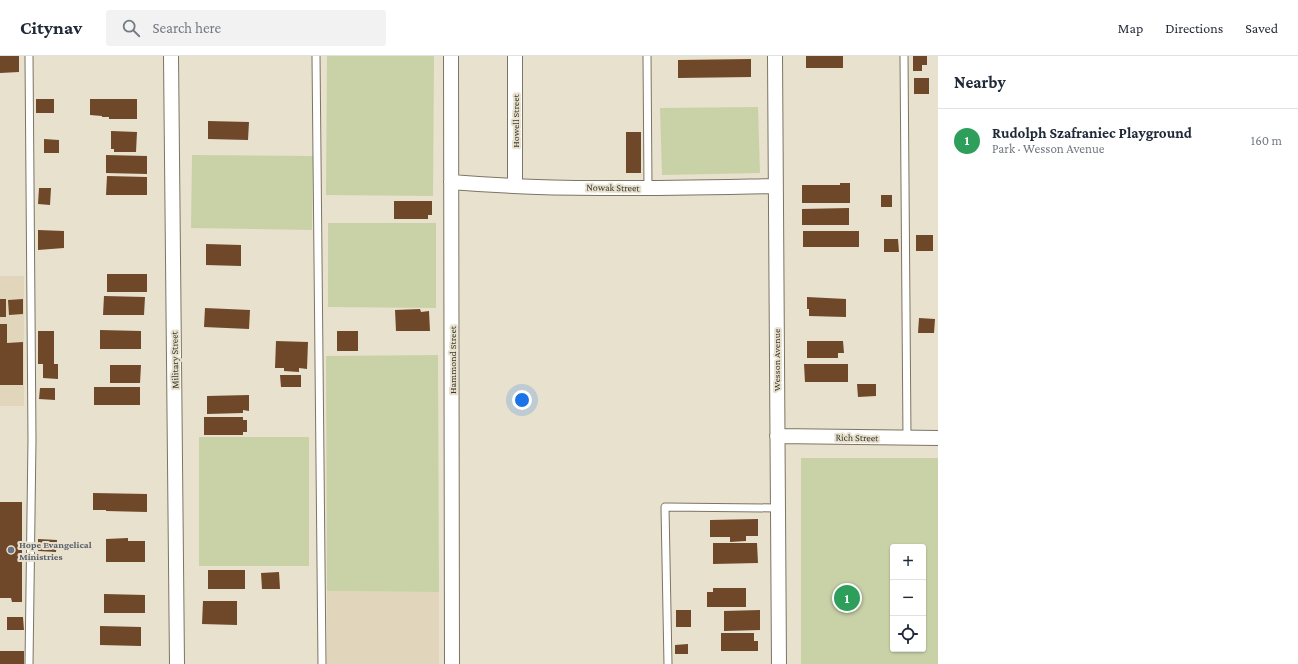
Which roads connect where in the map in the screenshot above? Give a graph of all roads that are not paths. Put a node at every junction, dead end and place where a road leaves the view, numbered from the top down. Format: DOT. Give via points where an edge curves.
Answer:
graph roads {
  1 [pos="29,56"];
  2 [pos="171,56"];
  3 [pos="316,56"];
  4 [pos="451,56"];
  5 [pos="515,56"];
  6 [pos="647,56"];
  7 [pos="775,56"];
  8 [pos="904,56"];
  9 [pos="451,182"];
  10 [pos="515,186"];
  11 [pos="775,186"];
  12 [pos="648,188"];
  13 [pos="777,436"];
  14 [pos="907,438"];
  15 [pos="938,438"];
  16 [pos="777,508"];
  17 [pos="29,664"];
  18 [pos="177,664"];
  19 [pos="322,664"];
  20 [pos="452,664"];
  21 [pos="668,664"];
  22 [pos="779,664"];
  1 -- 17 [label="lane" via="32,431"];
  2 -- 18 [label="street, Military Street"];
  3 -- 19 [label="lane"];
  4 -- 9 [label="street, Hammond Street"];
  5 -- 10 [label="street, Howell Street"];
  6 -- 12 [label="lane"];
  7 -- 11 [label="street, Wesson Avenue"];
  8 -- 14 [label="lane"];
  9 -- 10 [label="street, Nowak Street"];
  9 -- 20 [label="street, Hammond Street"];
  10 -- 12 [label="street, Nowak Street"];
  11 -- 12 [label="street, Nowak Street"];
  11 -- 13 [label="street, Wesson Avenue"];
  13 -- 14 [label="street, Rich Street"];
  13 -- 16 [label="street, Wesson Avenue"];
  14 -- 15 [label="street, Rich Street"];
  16 -- 21 [label="lane" via="665,507"];
  16 -- 22 [label="street, Wesson Avenue"];
}
